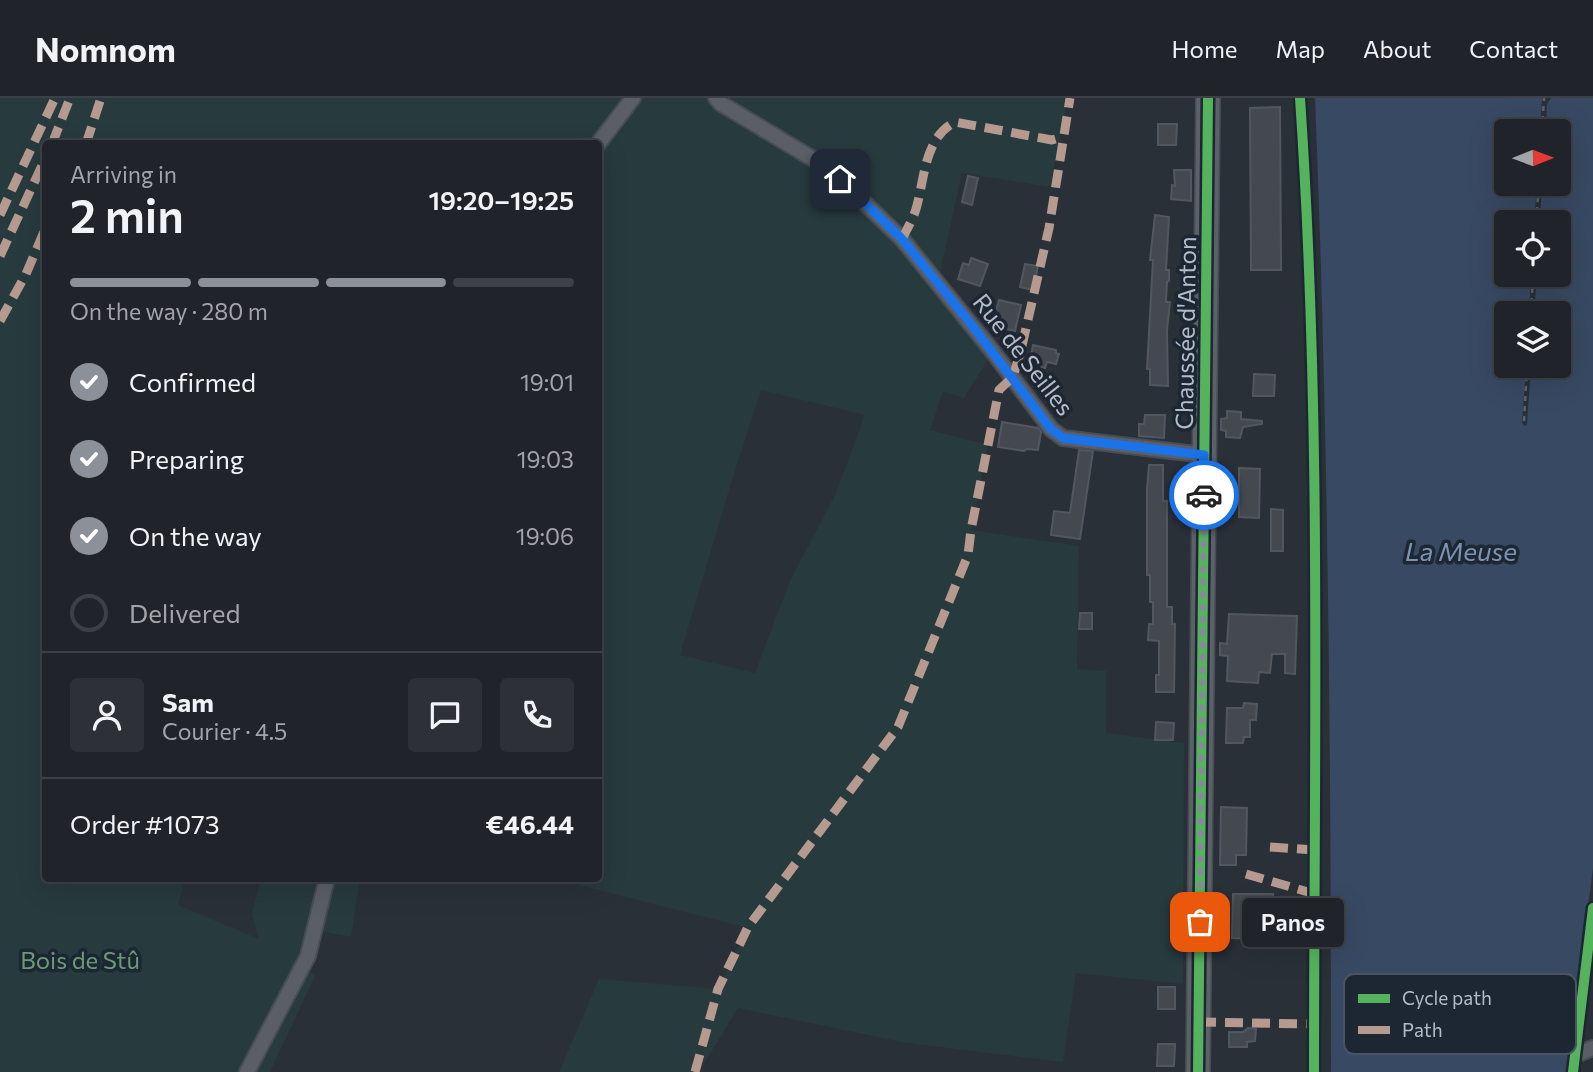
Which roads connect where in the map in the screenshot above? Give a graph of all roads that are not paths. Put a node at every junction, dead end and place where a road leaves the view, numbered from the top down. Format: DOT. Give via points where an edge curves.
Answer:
graph roads {
  1 [pos="633,98"];
  2 [pos="716,98"];
  3 [pos="1208,98"];
  4 [pos="1300,98"];
  5 [pos="601,140"];
  6 [pos="1204,455"];
  7 [pos="326,882"];
  8 [pos="1593,1048"];
  9 [pos="1575,1055"];
  10 [pos="247,1072"];
  11 [pos="1198,1072"];
  12 [pos="1314,1072"];
  1 -- 5 [label="street"];
  2 -- 6 [label="street, Rue de Seilles" via="818,162 902,239 1051,429 1063,438"];
  3 -- 6 [label="main road, Chaussée d'Anton"];
  4 -- 12 [label="lane" via="1314,468"];
  6 -- 11 [label="main road, Chaussée d'Anton"];
  7 -- 10 [label="street" via="308,956"];
  8 -- 9 [label="street"];
}
